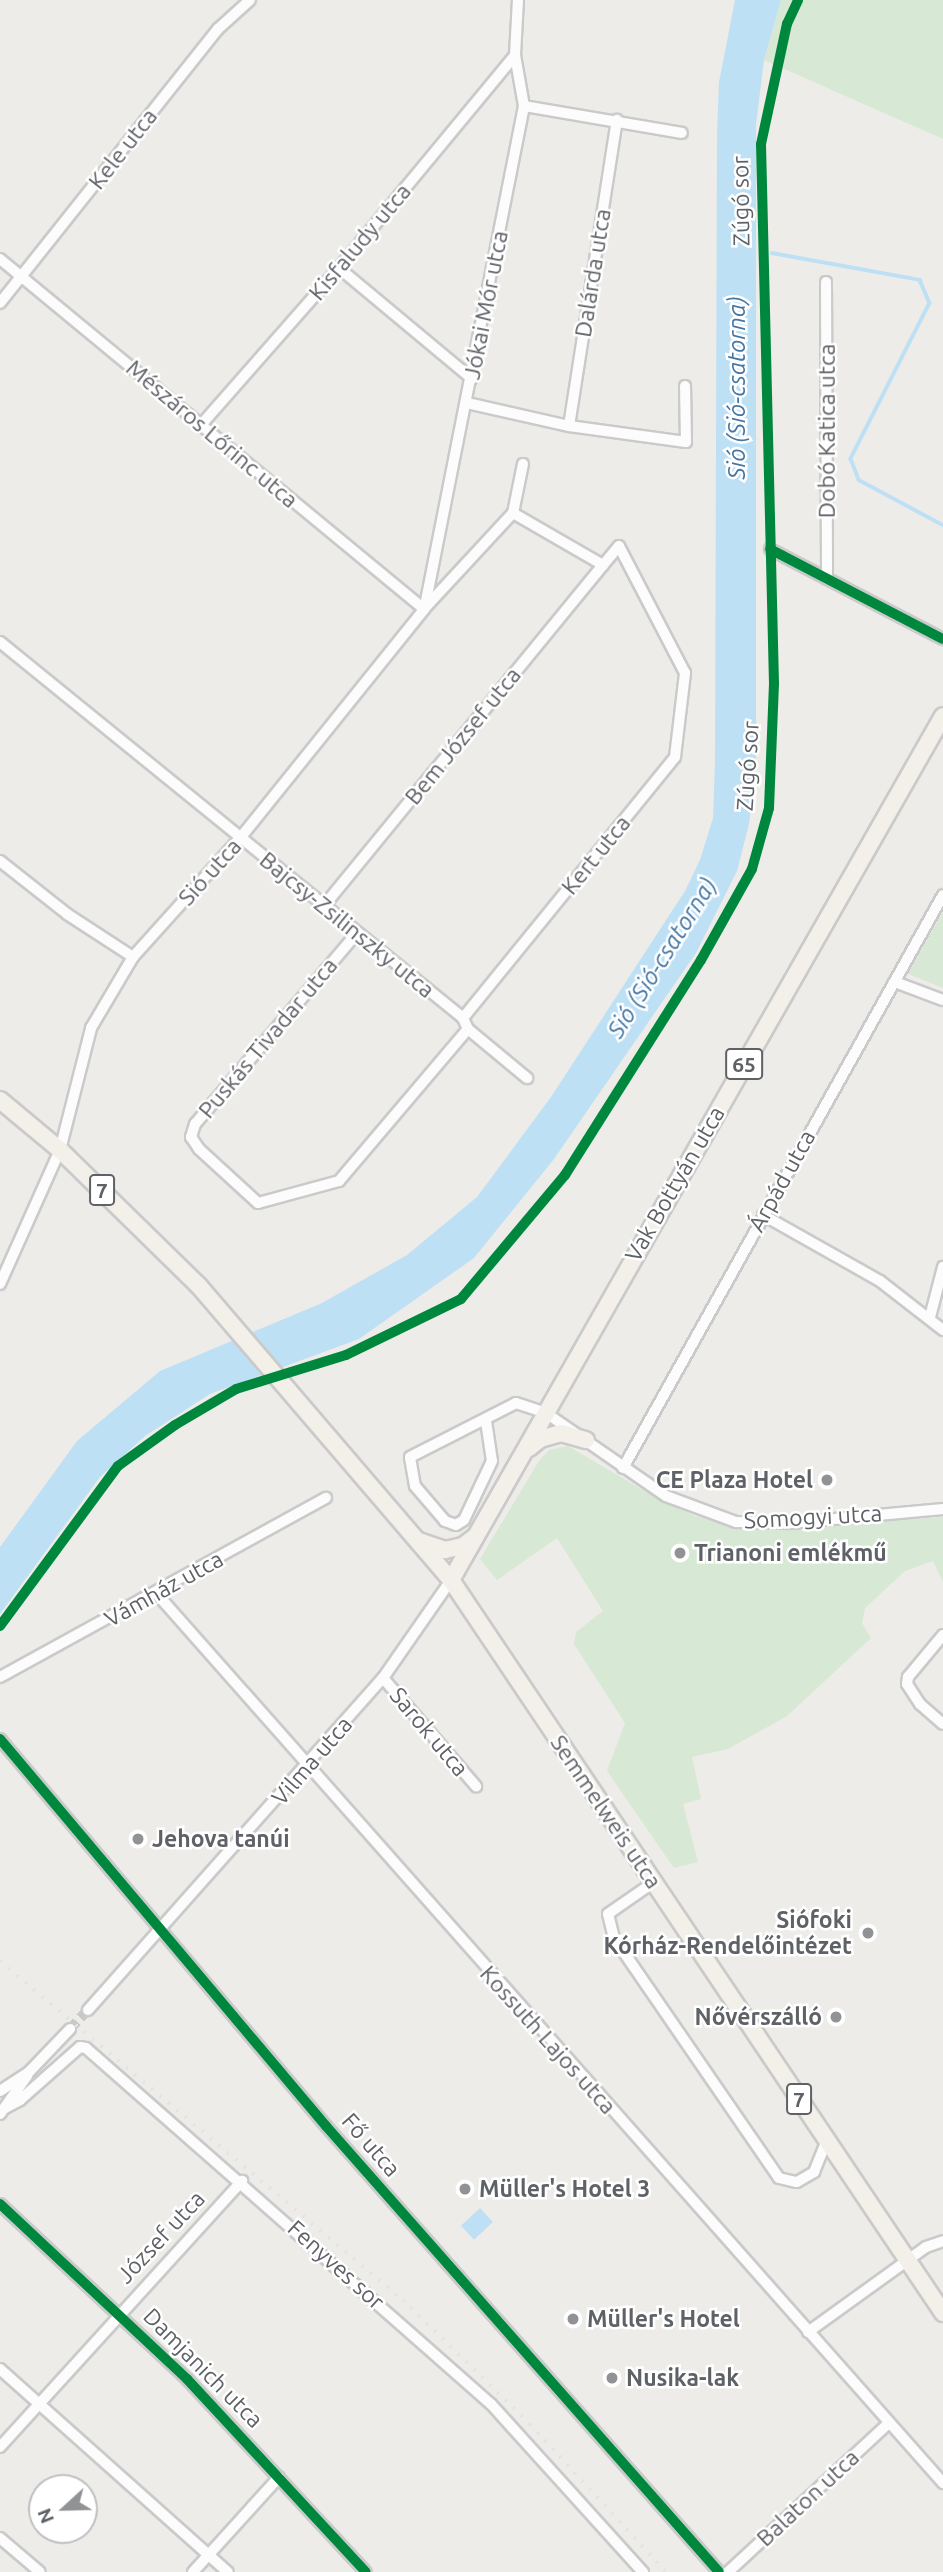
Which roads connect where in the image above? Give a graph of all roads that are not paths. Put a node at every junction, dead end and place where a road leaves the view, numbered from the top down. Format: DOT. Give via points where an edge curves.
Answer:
graph roads {
  1 [pos="250,0"];
  2 [pos="518,0"];
  3 [pos="515,55"];
  4 [pos="524,106"];
  5 [pos="617,120"];
  6 [pos="682,133"];
  7 [pos="0,259"];
  8 [pos="339,268"];
  9 [pos="22,277"];
  10 [pos="826,282"];
  11 [pos="0,303"];
  12 [pos="472,379"];
  13 [pos="685,386"];
  14 [pos="467,403"];
  15 [pos="201,425"];
  16 [pos="569,426"];
  17 [pos="523,464"];
  18 [pos="513,513"];
  19 [pos="770,549"];
  20 [pos="603,565"];
  21 [pos="431,573"];
  22 [pos="827,579"];
  23 [pos="438,594"];
  24 [pos="424,609"];
  25 [pos="943,639"];
  26 [pos="0,642"];
  27 [pos="943,716"];
  28 [pos="241,837"];
  29 [pos="0,861"];
  30 [pos="943,895"];
  31 [pos="323,907"];
  32 [pos="357,933"];
  33 [pos="133,957"];
  34 [pos="895,982"];
  35 [pos="943,1000"];
  36 [pos="465,1023"];
  37 [pos="527,1078"];
  38 [pos="0,1100"];
  39 [pos="60,1150"];
  40 [pos="258,1203"];
  41 [pos="763,1215"];
  42 [pos="943,1267"];
  43 [pos="0,1284"];
  44 [pos="930,1317"];
  45 [pos="943,1330"];
  46 [pos="546,1413"];
  47 [pos="485,1421"];
  48 [pos="586,1440"];
  49 [pos="524,1451"];
  50 [pos="623,1468"];
  51 [pos="326,1498"];
  52 [pos="943,1509"];
  53 [pos="477,1536"];
  54 [pos="418,1541"];
  55 [pos="451,1580"];
  56 [pos="157,1594"];
  57 [pos="943,1635"];
  58 [pos="0,1676"];
  59 [pos="383,1678"];
  60 [pos="943,1724"];
  61 [pos="0,1739"];
  62 [pos="306,1768"];
  63 [pos="476,1786"];
  64 [pos="654,1882"];
  65 [pos="160,1932"];
  66 [pos="88,2010"];
  67 [pos="70,2029"];
  68 [pos="28,2073"];
  69 [pos="0,2091"];
  70 [pos="2,2111"];
  71 [pos="827,2140"];
  72 [pos="242,2181"];
  73 [pos="0,2204"];
  74 [pos="943,2241"];
  75 [pos="907,2260"];
  76 [pos="943,2313"];
  77 [pos="119,2314"];
  78 [pos="808,2332"];
  79 [pos="0,2369"];
  80 [pos="39,2404"];
  81 [pos="889,2423"];
  82 [pos="0,2448"];
  83 [pos="279,2477"];
  84 [pos="943,2483"];
  85 [pos="0,2538"];
  86 [pos="209,2555"];
  87 [pos="40,2572"];
  88 [pos="193,2572"];
  89 [pos="228,2572"];
  90 [pos="366,2572"];
  91 [pos="643,2572"];
  92 [pos="719,2572"];
  93 [pos="728,2572"];
  1 -- 9 [label="street, Kele utca" via="218,29"];
  2 -- 3 [label="street, Jókai Mór utca"];
  3 -- 4 [label="street, Jókai Mór utca"];
  3 -- 8 [label="street, Kisfaludy utca"];
  4 -- 5 [label="street"];
  4 -- 12 [label="street, Jókai Mór utca"];
  5 -- 6 [label="street"];
  5 -- 16 [label="street, Dalárda utca"];
  7 -- 9 [label="street, Mészáros Lőrinc utca"];
  8 -- 12 [label="street"];
  8 -- 15 [label="street, Kisfaludy utca"];
  9 -- 11 [label="street, Kele utca"];
  9 -- 15 [label="street, Mészáros Lőrinc utca"];
  10 -- 22 [label="street, Dobó Katica utca"];
  12 -- 14 [label="street, Jókai Mór utca"];
  13 -- 16 [label="street" via="686,442"];
  14 -- 16 [label="street"];
  14 -- 21 [label="street, Jókai Mór utca"];
  15 -- 24 [label="street, Mészáros Lőrinc utca"];
  17 -- 18 [label="street"];
  18 -- 20 [label="street"];
  18 -- 23 [label="street, Sió utca"];
  19 -- 22 [label="street"];
  20 -- 31 [label="street, Bem József utca"];
  20 -- 36 [label="street, Kert utca" via="619,546 685,673 675,757"];
  21 -- 23 [label="street"];
  21 -- 24 [label="street, Jókai Mór utca"];
  22 -- 25 [label="street"];
  23 -- 24 [label="street, Sió utca"];
  24 -- 28 [label="street, Sió utca"];
  26 -- 28 [label="street, Bajcsy-Zsilinszky utca"];
  27 -- 46 [label="main road, Vak Bottyán utca / 65"];
  28 -- 31 [label="street, Bajcsy-Zsilinszky utca"];
  28 -- 33 [label="street, Sió utca"];
  29 -- 33 [label="street" via="67,915"];
  30 -- 34 [label="street, Árpád utca"];
  31 -- 32 [label="street, Bajcsy-Zsilinszky utca"];
  32 -- 36 [label="street, Bajcsy-Zsilinszky utca"];
  32 -- 40 [label="street, Puskás Tivadar utca" via="195,1124 191,1137 199,1149"];
  33 -- 39 [label="street, Sió utca" via="91,1028"];
  34 -- 35 [label="street"];
  34 -- 41 [label="street, Árpád utca"];
  36 -- 37 [label="street, Bajcsy-Zsilinszky utca"];
  36 -- 40 [label="street, Kert utca" via="339,1181"];
  38 -- 39 [label="main road, 7"];
  39 -- 43 [label="street, Sió utca"];
  39 -- 54 [label="main road, Semmelweis utca / 7" via="199,1286"];
  41 -- 44 [label="street" via="880,1281"];
  41 -- 50 [label="street, Árpád utca"];
  42 -- 44 [label="street"];
  44 -- 45 [label="street"];
  46 -- 47 [label="street, Somogyi utca" via="516,1403"];
  46 -- 48 [label="street, Somogyi utca"];
  46 -- 49 [label="main road, Vak Bottyán utca / 65"];
  47 -- 47 [label="street, Somogyi utca" via="492,1461 464,1520 456,1525 445,1521 415,1486 410,1457"];
  48 -- 49 [label="main road" via="561,1433 540,1439"];
  48 -- 50 [label="street, Somogyi utca"];
  49 -- 53 [label="main road, Vak Bottyán utca / 65"];
  50 -- 52 [label="street, Somogyi utca" via="666,1496 736,1522 790,1523"];
  51 -- 56 [label="street, Vámház utca"];
  53 -- 54 [label="main road" via="463,1546 445,1550"];
  53 -- 55 [label="main road, Vak Bottyán utca / 65"];
  54 -- 55 [label="main road, Semmelweis utca / 7"];
  55 -- 59 [label="street, Vilma utca"];
  55 -- 64 [label="main road, Semmelweis utca / 7"];
  56 -- 58 [label="street, Vámház utca"];
  56 -- 62 [label="street, Kossuth Lajos utca"];
  57 -- 60 [label="street" via="907,1684 920,1704"];
  59 -- 62 [label="street, Vilma utca"];
  59 -- 63 [label="street, Sarok utca"];
  61 -- 65 [label="street, Fő utca"];
  62 -- 65 [label="street, Vilma utca"];
  62 -- 78 [label="street, Kossuth Lajos utca"];
  64 -- 71 [label="main road, Semmelweis utca / 7"];
  64 -- 71 [label="street" via="608,1914 614,1938 779,2178 797,2182 814,2172"];
  65 -- 66 [label="street, Vilma utca"];
  65 -- 92 [label="street, Fő utca"];
  67 -- 68 [label="street"];
  68 -- 69 [label="street"];
  68 -- 70 [label="street"];
  70 -- 72 [label="street, Fenyves sor" via="80,2047 86,2048"];
  71 -- 75 [label="main road, Semmelweis utca / 7"];
  72 -- 77 [label="street, József utca"];
  72 -- 91 [label="street, Fenyves sor" via="491,2404"];
  73 -- 77 [label="street, Damjanich utca"];
  74 -- 75 [label="street"];
  75 -- 76 [label="main road, 7"];
  75 -- 78 [label="street"];
  77 -- 80 [label="street, József utca"];
  77 -- 83 [label="street, Damjanich utca"];
  78 -- 81 [label="street, Kossuth Lajos utca"];
  79 -- 80 [label="street"];
  80 -- 82 [label="street, József utca"];
  80 -- 86 [label="street"];
  81 -- 84 [label="street, Kossuth Lajos utca"];
  81 -- 93 [label="street, Balaton utca"];
  83 -- 86 [label="street"];
  83 -- 90 [label="street, Damjanich utca"];
  85 -- 87 [label="street"];
  86 -- 88 [label="street"];
  86 -- 89 [label="street"];
}
